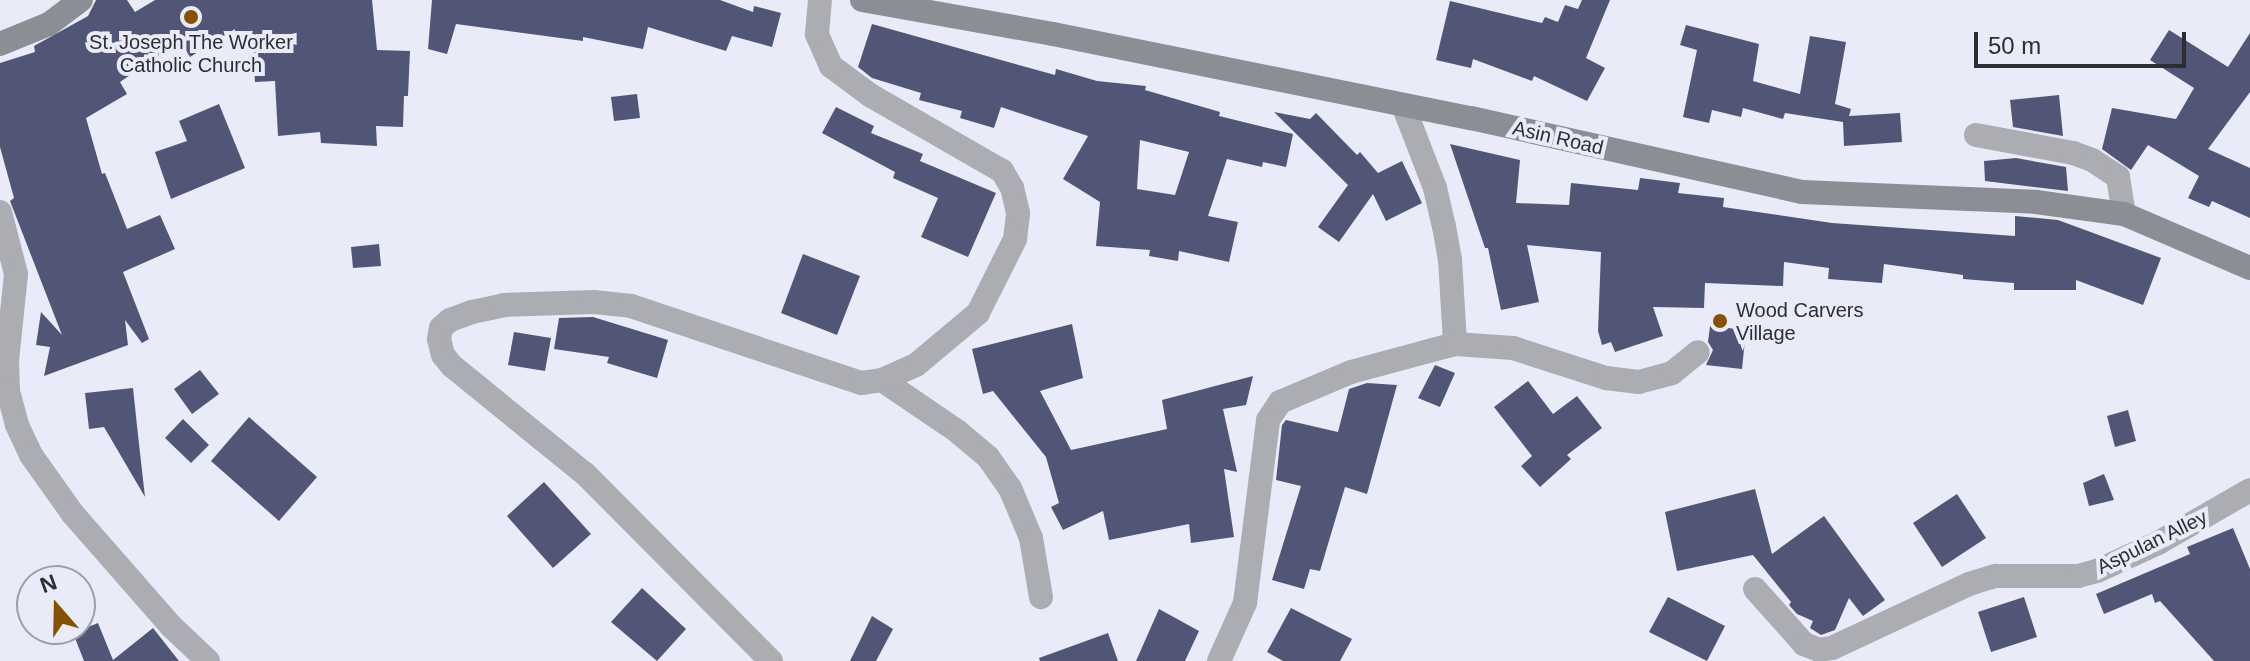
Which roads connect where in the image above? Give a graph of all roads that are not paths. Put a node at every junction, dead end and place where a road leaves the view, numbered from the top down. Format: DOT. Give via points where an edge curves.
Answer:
graph roads {
  1 [pos="81,0"];
  2 [pos="820,0"];
  3 [pos="862,0"];
  4 [pos="0,44"];
  5 [pos="1403,105"];
  6 [pos="1976,135"];
  7 [pos="0,212"];
  8 [pos="2124,214"];
  9 [pos="2250,268"];
  10 [pos="1455,344"];
  11 [pos="1698,352"];
  12 [pos="882,380"];
  13 [pos="2250,490"];
  14 [pos="1755,589"];
  15 [pos="1041,597"];
  16 [pos="208,661"];
  17 [pos="771,661"];
  18 [pos="1219,661"];
  1 -- 4 [label="main road" via="49,24"];
  2 -- 12 [label="street" via="817,34 831,66 870,95 1002,171 1018,213 1015,239 978,313 916,365"];
  3 -- 5 [label="main road, Asin Road"];
  5 -- 8 [label="main road, Asin Road" via="1802,192 2036,202"];
  5 -- 10 [label="street" via="1444,226"];
  6 -- 8 [label="street" via="2092,160 2118,177"];
  7 -- 16 [label="street" via="16,274 7,361 17,425 31,455 73,514"];
  8 -- 9 [label="main road, Asin Road"];
  10 -- 11 [label="street" via="1513,348 1606,378 1639,382 1672,373"];
  10 -- 18 [label="street" via="1351,372 1280,402 1268,420 1245,603"];
  12 -- 15 [label="street" via="988,457 1010,488 1031,538"];
  12 -- 17 [label="street" via="838,378 631,306 561,300 504,305 450,320 441,328 443,355 452,366 585,474"];
  13 -- 14 [label="street, Aspulan Alley" via="2097,571 2078,576 1996,576 1936,597 1832,648 1804,644"];
}
